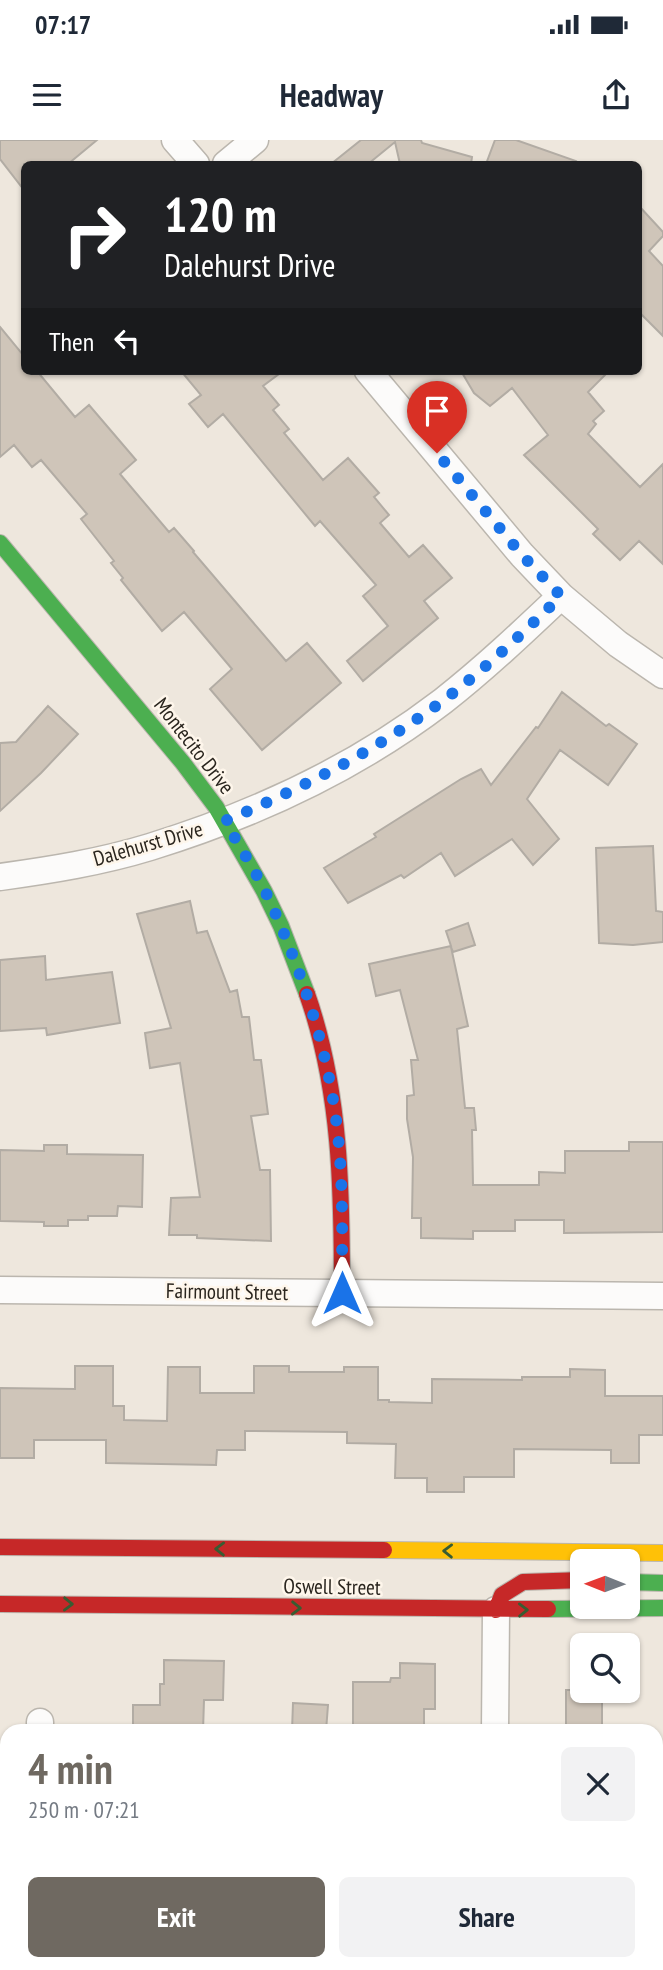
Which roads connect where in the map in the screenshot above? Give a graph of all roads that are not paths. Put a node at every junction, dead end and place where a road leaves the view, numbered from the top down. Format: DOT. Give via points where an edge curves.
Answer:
graph roads {
  1 [pos="175,140"];
  2 [pos="255,140"];
  3 [pos="193,161"];
  4 [pos="230,161"];
  5 [pos="371,375"];
  6 [pos="0,543"];
  7 [pos="561,596"];
  8 [pos="663,674"];
  9 [pos="225,821"];
  10 [pos="0,877"];
  11 [pos="0,1290"];
  12 [pos="342,1293"];
  13 [pos="663,1296"];
  14 [pos="0,1547"];
  15 [pos="663,1553"];
  16 [pos="570,1580"];
  17 [pos="640,1582"];
  18 [pos="663,1583"];
  19 [pos="0,1604"];
  20 [pos="663,1608"];
  21 [pos="496,1610"];
  22 [pos="495,1724"];
  1 -- 3 [label="street"];
  2 -- 4 [label="street"];
  5 -- 7 [label="street"];
  6 -- 9 [label="main road, Montecito Drive" via="188,769"];
  7 -- 8 [label="street" via="618,644"];
  7 -- 9 [label="street, Dalehurst Drive" via="503,652 374,748 304,787"];
  9 -- 10 [label="street, Dalehurst Drive" via="149,847"];
  9 -- 12 [label="main road, Montecito Drive" via="266,892 297,963 320,1037 335,1112 342,1189"];
  11 -- 12 [label="street, Fairmount Street"];
  12 -- 13 [label="street, Fairmount Street"];
  15 -- 14 [label="main road, Oswell Street, one-way"];
  16 -- 21 [label="main road" via="523,1582 502,1595"];
  17 -- 18 [label="main road"];
  19 -- 21 [label="main road, Oswell Street, one-way"];
  21 -- 20 [label="main road, Oswell Street, one-way"];
  21 -- 22 [label="street"];
}
